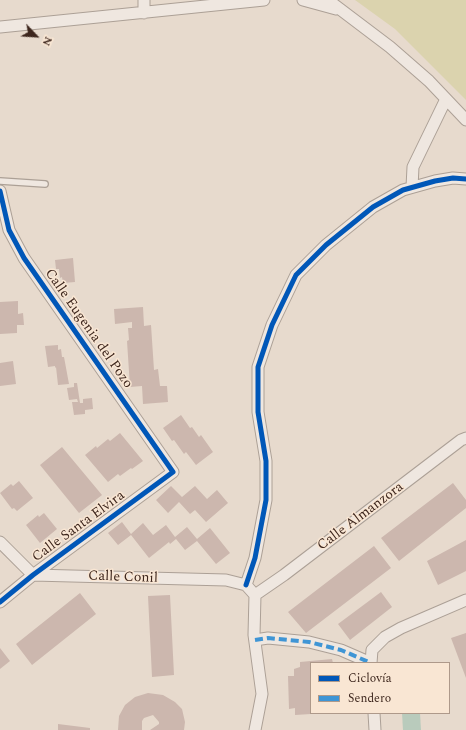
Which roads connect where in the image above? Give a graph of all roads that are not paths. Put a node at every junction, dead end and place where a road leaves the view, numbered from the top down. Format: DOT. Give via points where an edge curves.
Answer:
graph roads {
  1 [pos="144,0"];
  2 [pos="264,0"];
  3 [pos="303,0"];
  4 [pos="328,0"];
  5 [pos="338,9"];
  6 [pos="144,13"];
  7 [pos="0,27"];
  8 [pos="446,99"];
  9 [pos="466,120"];
  10 [pos="466,179"];
  11 [pos="0,181"];
  12 [pos="45,184"];
  13 [pos="412,187"];
  14 [pos="0,191"];
  15 [pos="466,438"];
  16 [pos="173,472"];
  17 [pos="0,542"];
  18 [pos="33,575"];
  19 [pos="246,585"];
  20 [pos="255,595"];
  21 [pos="466,600"];
  22 [pos="0,602"];
  23 [pos="255,640"];
  24 [pos="369,662"];
  25 [pos="371,662"];
  26 [pos="374,714"];
  27 [pos="255,730"];
  28 [pos="376,730"];
  1 -- 6 [label="street"];
  2 -- 6 [label="street"];
  3 -- 5 [label="street"];
  4 -- 5 [label="street"];
  5 -- 8 [label="street" via="390,47"];
  6 -- 7 [label="street"];
  8 -- 9 [label="street"];
  8 -- 13 [label="street" via="414,167"];
  10 -- 13 [label="street" via="453,178"];
  11 -- 12 [label="lane"];
  13 -- 19 [label="street" via="373,207 326,245 296,275 272,325 258,367 258,412 266,461 266,500 255,558"];
  14 -- 16 [label="street, Calle Eugenia del Pozo" via="8,230 24,258"];
  15 -- 20 [label="street, Calle Almanzora"];
  16 -- 18 [label="street, Calle Santa Elvira"];
  17 -- 18 [label="street"];
  18 -- 19 [label="street, Calle Conil" via="226,580"];
  18 -- 22 [label="street, Calle Santa Elvira"];
  19 -- 20 [label="street"];
  20 -- 23 [label="street"];
  21 -- 25 [label="street" via="385,637 372,650"];
  23 -- 24 [label="street" via="268,638 309,642 341,650"];
  23 -- 27 [label="street" via="262,694"];
  26 -- 28 [label="street"];
}
